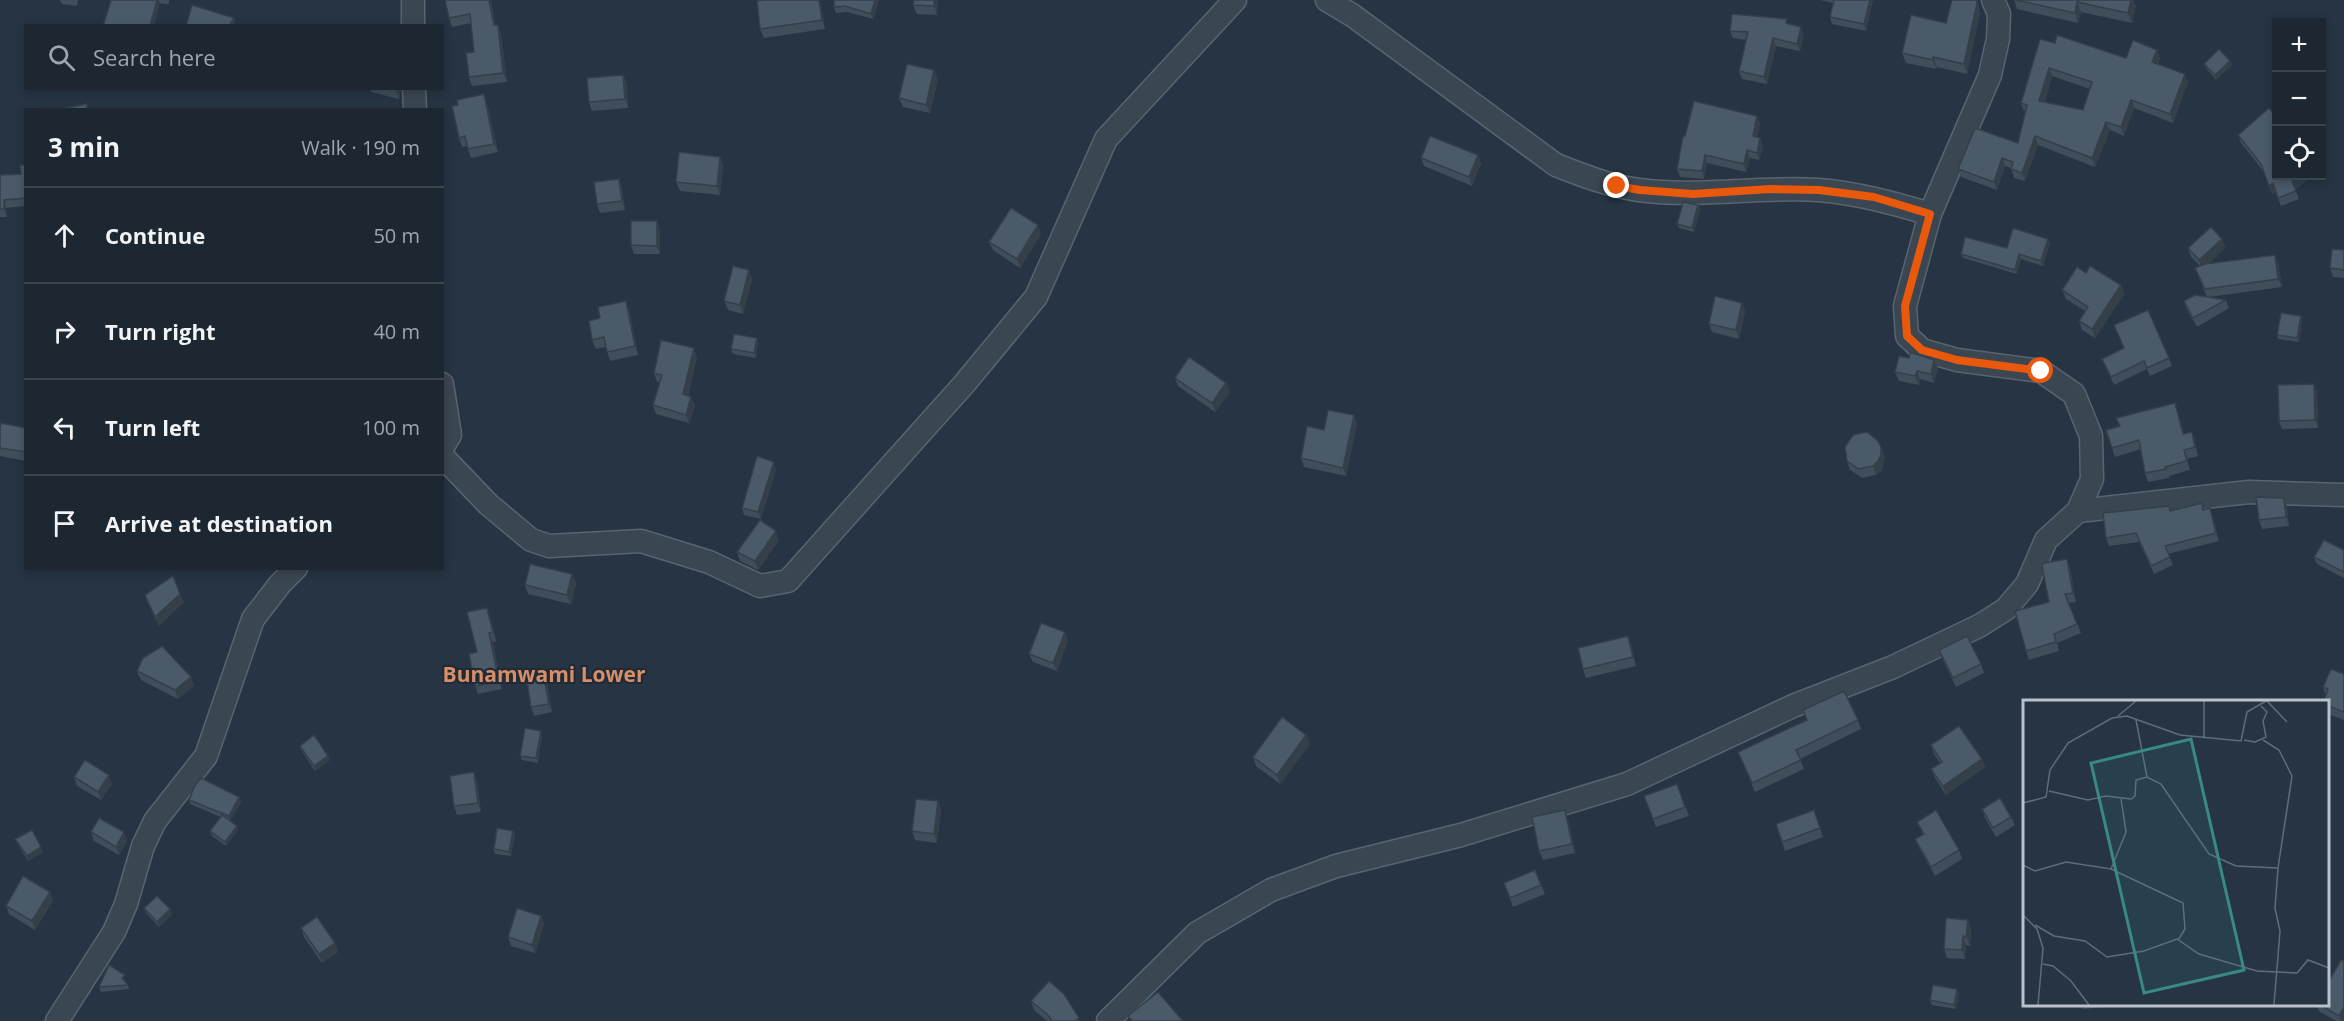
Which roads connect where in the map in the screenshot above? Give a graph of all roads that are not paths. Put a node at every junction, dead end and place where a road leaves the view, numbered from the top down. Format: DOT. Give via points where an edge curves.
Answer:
graph roads {
  1 [pos="413,0"];
  2 [pos="1235,0"];
  3 [pos="1327,0"];
  4 [pos="1993,0"];
  5 [pos="413,24"];
  6 [pos="414,90"];
  7 [pos="415,108"];
  8 [pos="1930,214"];
  9 [pos="444,397"];
  10 [pos="444,445"];
  11 [pos="444,458"];
  12 [pos="2344,495"];
  13 [pos="2078,511"];
  14 [pos="294,570"];
  15 [pos="57,1021"];
  16 [pos="1108,1021"];
  1 -- 5 [label="street"];
  2 -- 11 [label="street" via="1106,139 1036,297 965,383 788,581 760,586 709,562 641,541 549,546 531,540 488,504"];
  3 -- 8 [label="street" via="1557,165 1595,181 1640,190 1693,194 1819,190 1874,197"];
  4 -- 8 [label="street" via="1999,14 1990,75"];
  6 -- 7 [label="street"];
  8 -- 13 [label="street" via="1905,306 1907,336 1922,350 1957,360 2041,371 2074,394 2091,436 2092,479"];
  9 -- 10 [label="street" via="450,435"];
  12 -- 13 [label="street" via="2249,492"];
  13 -- 16 [label="street" via="2046,540 2027,584 2006,609 1979,626 1893,667 1793,706 1627,784 1461,835 1336,866 1271,890 1197,933"];
  14 -- 15 [label="street" via="253,619 206,756 155,821 114,932"];
}
